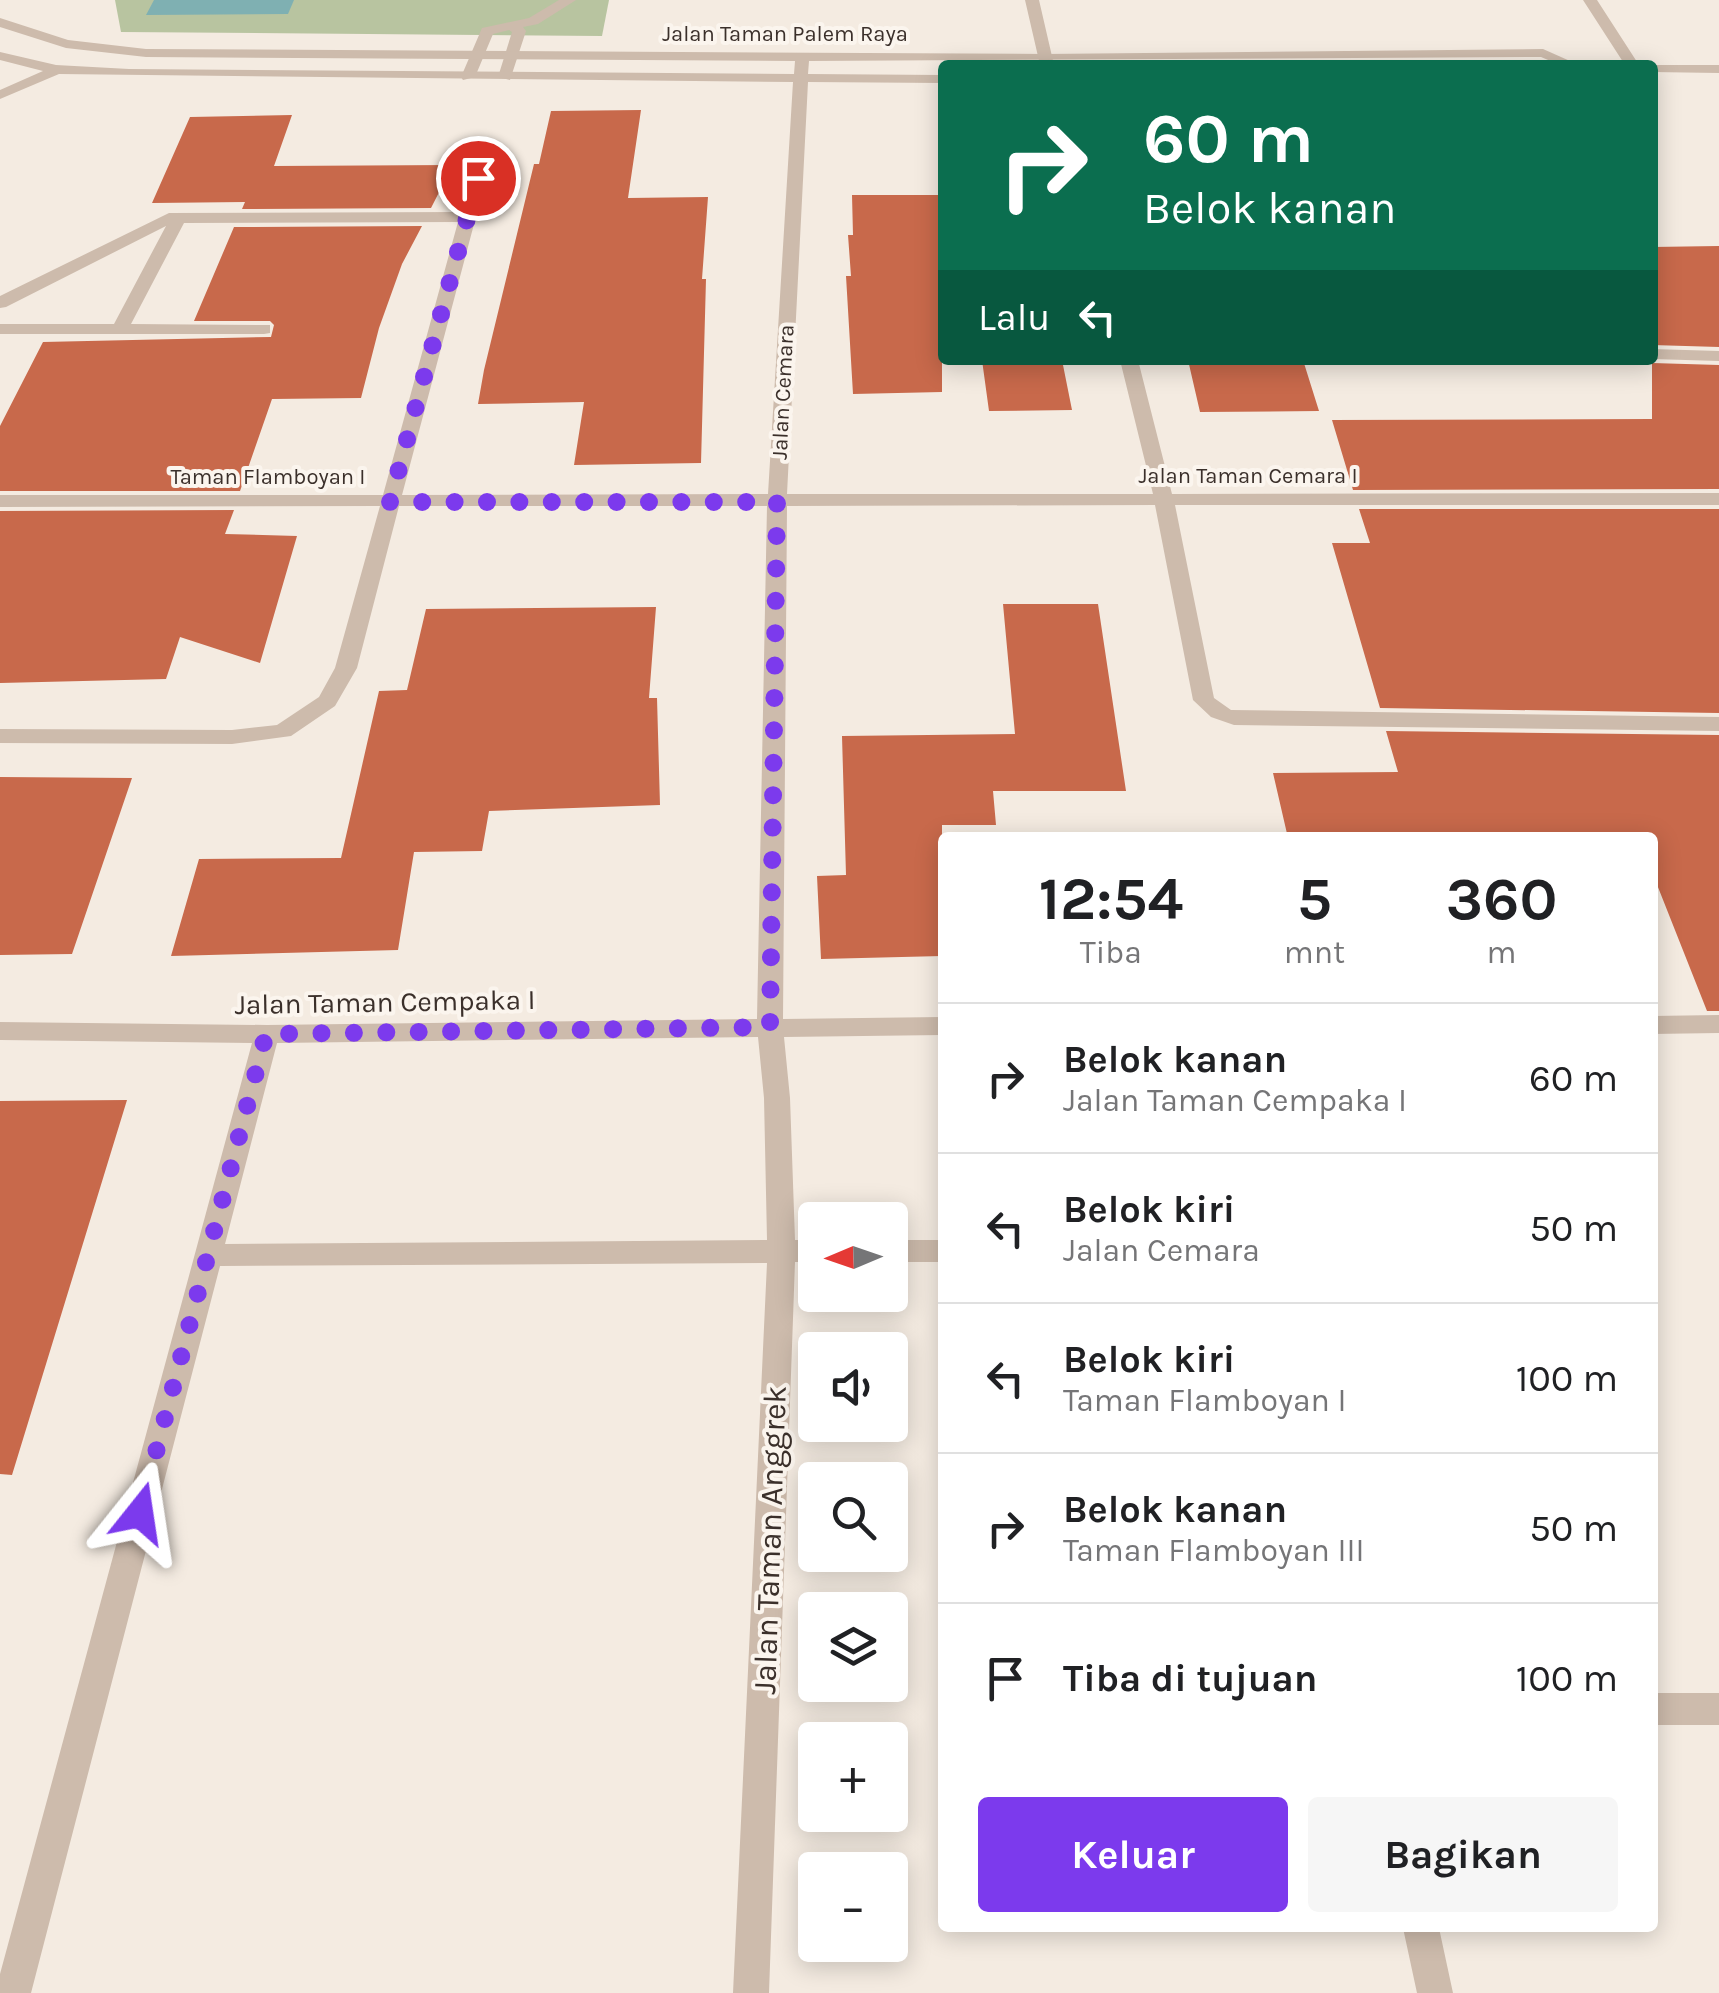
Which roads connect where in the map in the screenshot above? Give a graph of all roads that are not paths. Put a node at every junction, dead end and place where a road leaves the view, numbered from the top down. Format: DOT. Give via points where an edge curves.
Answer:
graph roads {
  1 [pos="569,0"];
  2 [pos="1032,0"];
  3 [pos="1590,0"];
  4 [pos="0,22"];
  5 [pos="510,25"];
  6 [pos="110,52"];
  7 [pos="0,56"];
  8 [pos="476,56"];
  9 [pos="511,56"];
  10 [pos="802,57"];
  11 [pos="985,60"];
  12 [pos="1046,60"];
  13 [pos="1108,60"];
  14 [pos="1560,60"];
  15 [pos="1629,60"];
  16 [pos="1658,68"];
  17 [pos="1719,68"];
  18 [pos="57,70"];
  19 [pos="468,77"];
  20 [pos="505,77"];
  21 [pos="938,79"];
  22 [pos="800,80"];
  23 [pos="0,95"];
  24 [pos="478,178"];
  25 [pos="178,217"];
  26 [pos="466,218"];
  27 [pos="0,303"];
  28 [pos="0,328"];
  29 [pos="120,328"];
  30 [pos="264,329"];
  31 [pos="1658,354"];
  32 [pos="1719,356"];
  33 [pos="1131,365"];
  34 [pos="1719,499"];
  35 [pos="0,501"];
  36 [pos="1164,501"];
  37 [pos="390,502"];
  38 [pos="777,502"];
  39 [pos="1719,724"];
  40 [pos="0,736"];
  41 [pos="1658,1024"];
  42 [pos="1719,1024"];
  43 [pos="938,1026"];
  44 [pos="770,1027"];
  45 [pos="0,1030"];
  46 [pos="266,1034"];
  47 [pos="782,1251"];
  48 [pos="798,1251"];
  49 [pos="908,1251"];
  50 [pos="938,1251"];
  51 [pos="208,1255"];
  52 [pos="1658,1708"];
  53 [pos="1719,1709"];
  54 [pos="1422,1932"];
  55 [pos="13,1993"];
  56 [pos="751,1993"];
  57 [pos="1435,1993"];
  1 -- 5 [label="street" via="534,21"];
  2 -- 12 [label="street"];
  3 -- 15 [label="street"];
  4 -- 6 [label="street, Jalan Taman Palem Raya"];
  5 -- 8 [label="street" via="487,31"];
  5 -- 9 [label="street" via="518,31"];
  6 -- 8 [label="street, Jalan Taman Palem Raya"];
  6 -- 18 [label="street"];
  7 -- 18 [label="street, Jalan Taman Palem Raya"];
  8 -- 9 [label="street, Jalan Taman Palem Raya"];
  8 -- 19 [label="street"];
  9 -- 10 [label="street, Jalan Taman Palem Raya"];
  9 -- 20 [label="street"];
  10 -- 11 [label="street, Jalan Taman Palem Raya"];
  10 -- 22 [label="street, Jalan Cemara"];
  13 -- 14 [label="street, Jalan Taman Palem Raya" via="1543,53"];
  16 -- 17 [label="street"];
  18 -- 19 [label="street, Jalan Taman Palem Raya"];
  18 -- 23 [label="street"];
  19 -- 20 [label="street, Jalan Taman Palem Raya"];
  20 -- 22 [label="street, Jalan Taman Palem Raya"];
  21 -- 22 [label="street, Jalan Taman Palem Raya"];
  22 -- 38 [label="street, Jalan Cemara"];
  24 -- 26 [label="street"];
  25 -- 26 [label="street"];
  25 -- 27 [label="street" via="160,220"];
  25 -- 29 [label="street"];
  26 -- 37 [label="street"];
  28 -- 29 [label="street"];
  29 -- 30 [label="street"];
  31 -- 32 [label="street"];
  33 -- 36 [label="street"];
  34 -- 36 [label="street, Jalan Taman Cemara I"];
  35 -- 37 [label="street, Taman Flamboyan I"];
  36 -- 38 [label="street, Jalan Taman Cemara I"];
  36 -- 39 [label="street" via="1204,700 1230,719"];
  37 -- 38 [label="street, Taman Flamboyan I"];
  37 -- 40 [label="street" via="346,668 327,701 283,731 232,737"];
  38 -- 44 [label="street, Jalan Cemara"];
  41 -- 42 [label="street"];
  43 -- 44 [label="street, Jalan Taman Cempaka I"];
  44 -- 46 [label="street, Jalan Taman Cempaka I"];
  44 -- 47 [label="street, Jalan Taman Anggrek"];
  45 -- 46 [label="street, Jalan Taman Cempaka I"];
  46 -- 51 [label="street"];
  47 -- 48 [label="street"];
  47 -- 51 [label="street"];
  47 -- 56 [label="street, Jalan Taman Anggrek"];
  49 -- 50 [label="street"];
  51 -- 55 [label="street"];
  52 -- 53 [label="street"];
  54 -- 57 [label="street"];
}
